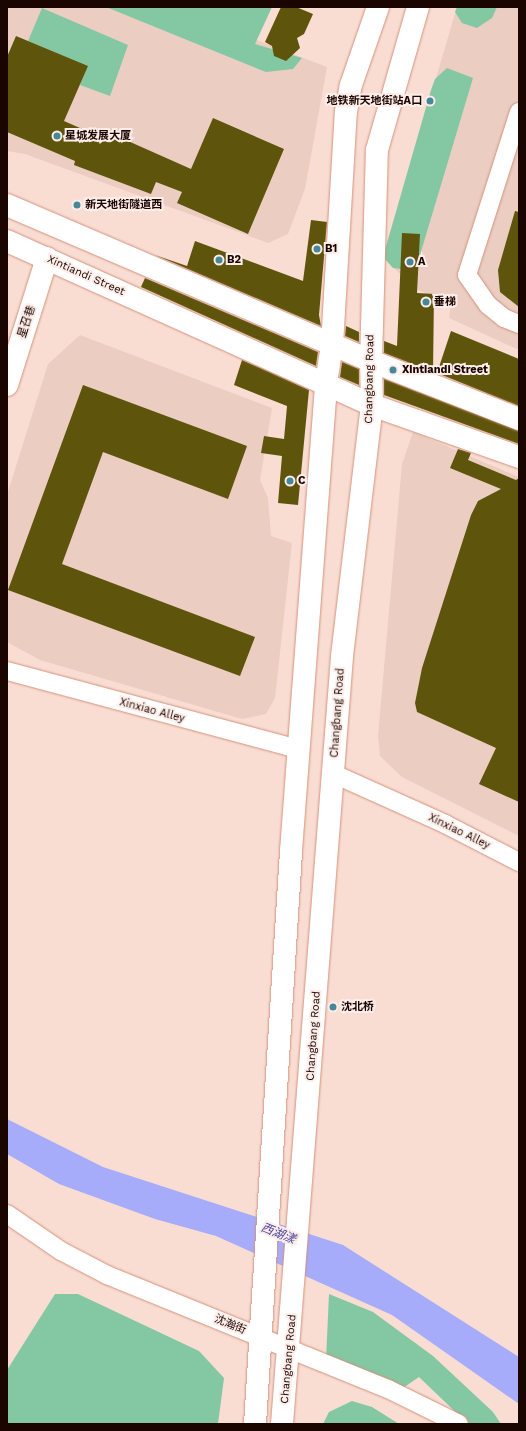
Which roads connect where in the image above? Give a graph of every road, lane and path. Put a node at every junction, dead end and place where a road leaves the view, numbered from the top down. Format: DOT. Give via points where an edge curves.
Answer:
graph roads {
  1 [pos="378,7"];
  2 [pos="418,7"];
  3 [pos="519,112"];
  4 [pos="7,205"];
  5 [pos="7,241"];
  6 [pos="47,258"];
  7 [pos="519,324"];
  8 [pos="332,345"];
  9 [pos="370,361"];
  10 [pos="326,383"];
  11 [pos="7,385"];
  12 [pos="372,405"];
  13 [pos="519,419"];
  14 [pos="519,457"];
  15 [pos="7,670"];
  16 [pos="298,749"];
  17 [pos="334,774"];
  18 [pos="519,862"];
  19 [pos="7,1214"];
  20 [pos="261,1338"];
  21 [pos="290,1349"];
  22 [pos="255,1424"];
  23 [pos="282,1424"];
  24 [pos="459,1424"];
  1 -- 8 [label="main road" via="351,85 346,112"];
  2 -- 9 [label="main road, Changbang Road" via="377,150"];
  3 -- 7 [label="street" via="467,275 488,305 504,318"];
  4 -- 8 [label="main road"];
  5 -- 6 [label="main road, Xintiandi Street"];
  6 -- 10 [label="main road, Xintiandi Street"];
  6 -- 11 [label="main road, 星召巷"];
  8 -- 9 [label="main road"];
  8 -- 10 [label="main road"];
  9 -- 12 [label="main road, Changbang Road"];
  9 -- 13 [label="main road"];
  10 -- 12 [label="main road, Xintiandi Street"];
  10 -- 16 [label="main road"];
  12 -- 14 [label="main road, Xintiandi Street"];
  12 -- 17 [label="main road, Changbang Road" via="342,656"];
  15 -- 16 [label="street, Xinxiao Alley"];
  16 -- 20 [label="main road"];
  17 -- 18 [label="street, Xinxiao Alley" via="445,824"];
  17 -- 21 [label="main road, Changbang Road"];
  19 -- 20 [label="street, 沈瀚街" via="61,1251 107,1274"];
  20 -- 21 [label="street, 沈瀚街"];
  20 -- 22 [label="main road"];
  21 -- 23 [label="main road, Changbang Road"];
  21 -- 24 [label="street, 沈瀚街" via="388,1389"];
}
